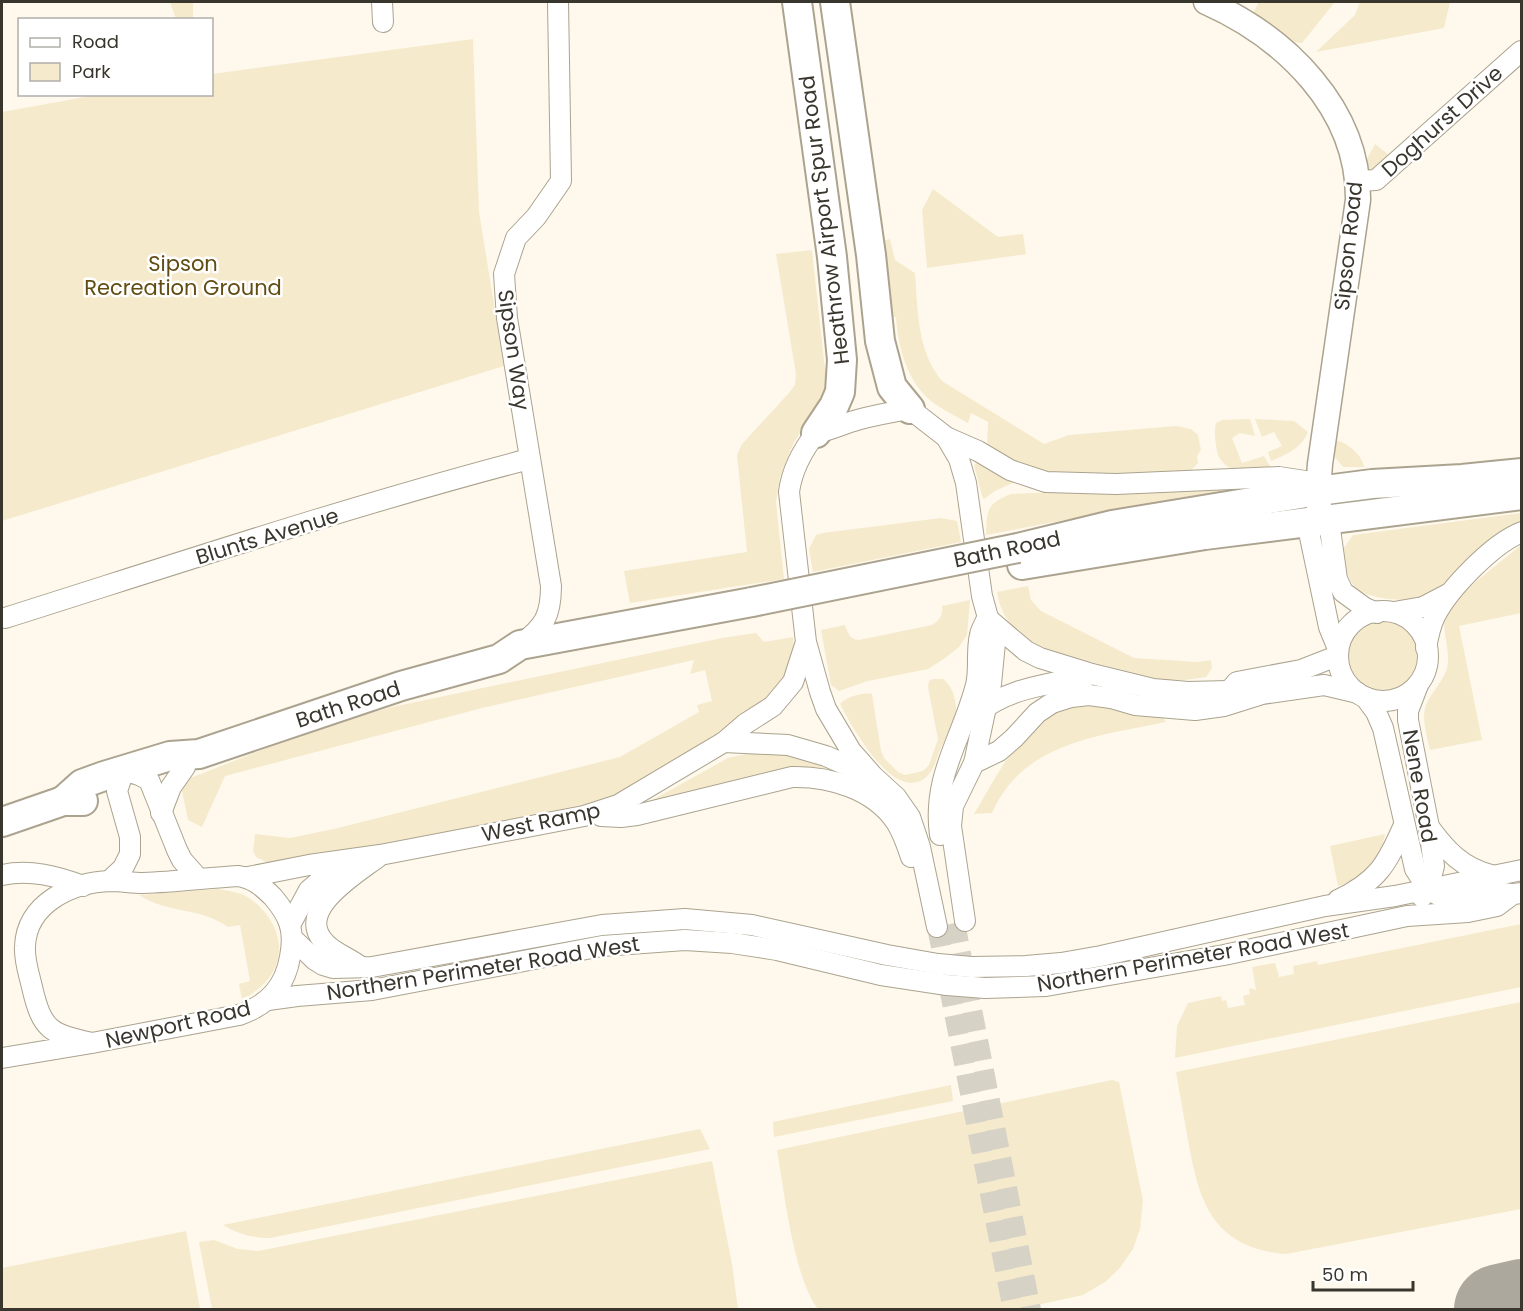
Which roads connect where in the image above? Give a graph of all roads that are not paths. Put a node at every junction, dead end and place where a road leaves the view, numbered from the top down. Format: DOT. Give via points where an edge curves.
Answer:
graph roads {
  1 [pos="382,2"];
  2 [pos="558,2"];
  3 [pos="797,2"];
  4 [pos="835,2"];
  5 [pos="1206,2"];
  6 [pos="383,22"];
  7 [pos="1521,51"];
  8 [pos="1521,69"];
  9 [pos="1496,73"];
  10 [pos="1358,181"];
  11 [pos="910,409"];
  12 [pos="816,433"];
  13 [pos="946,437"];
  14 [pos="529,459"];
  15 [pos="1521,473"];
  16 [pos="1318,491"];
  17 [pos="1521,495"];
  18 [pos="1321,520"];
  19 [pos="1521,532"];
  20 [pos="1020,556"];
  21 [pos="1448,594"];
  22 [pos="550,605"];
  23 [pos="755,611"];
  24 [pos="1386,612"];
  25 [pos="5,618"];
  26 [pos="987,618"];
  27 [pos="574,635"];
  28 [pos="806,642"];
  29 [pos="1426,648"];
  30 [pos="509,652"];
  31 [pos="1337,652"];
  32 [pos="1092,674"];
  33 [pos="1418,685"];
  34 [pos="1229,691"];
  35 [pos="1259,695"];
  36 [pos="1362,695"];
  37 [pos="986,706"];
  38 [pos="962,728"];
  39 [pos="724,742"];
  40 [pos="192,761"];
  41 [pos="974,763"];
  42 [pos="873,776"];
  43 [pos="130,781"];
  44 [pos="161,813"];
  45 [pos="584,816"];
  46 [pos="2,822"];
  47 [pos="1404,825"];
  48 [pos="1429,827"];
  49 [pos="380,855"];
  50 [pos="343,861"];
  51 [pos="1521,870"];
  52 [pos="2,875"];
  53 [pos="1494,875"];
  54 [pos="248,877"];
  55 [pos="198,878"];
  56 [pos="109,881"];
  57 [pos="83,886"];
  58 [pos="1428,889"];
  59 [pos="1517,893"];
  60 [pos="1325,906"];
  61 [pos="1407,916"];
  62 [pos="945,925"];
  63 [pos="291,932"];
  64 [pos="361,967"];
  65 [pos="268,1000"];
  66 [pos="92,1043"];
  67 [pos="2,1058"];
  1 -- 6 [label="street"];
  2 -- 14 [label="street, Sipson Way" via="561,181 516,238 504,274"];
  3 -- 12 [label="highway, Heathrow Airport Spur Road" via="842,360 840,392"];
  4 -- 11 [label="highway, Heathrow Airport Spur Road" via="880,341 892,387"];
  5 -- 10 [label="main road, Sipson Road" via="1260,32 1316,84 1341,126 1353,154"];
  7 -- 9 [label="street, Doghurst Drive"];
  8 -- 9 [label="street"];
  9 -- 10 [label="street, Doghurst Drive" via="1376,180"];
  10 -- 16 [label="main road, Sipson Road"];
  11 -- 12 [label="street"];
  11 -- 13 [label="street"];
  12 -- 28 [label="street" via="800,456 789,492"];
  13 -- 16 [label="street" via="1010,470 1046,482 1116,484 1279,477 1305,481"];
  13 -- 26 [label="street" via="959,459 966,483"];
  14 -- 22 [label="street, Sipson Way" via="548,566"];
  14 -- 25 [label="street, Blunts Avenue"];
  15 -- 16 [label="highway, Bath Road"];
  16 -- 18 [label="main road, Sipson Road"];
  16 -- 20 [label="highway, Bath Road" via="1112,525"];
  17 -- 18 [label="highway, Bath Road"];
  18 -- 20 [label="highway, Bath Road" via="1124,547"];
  18 -- 24 [label="street" via="1330,529 1335,571 1343,592 1365,608"];
  18 -- 31 [label="street" via="1310,537"];
  19 -- 21 [label="street" via="1493,550"];
  20 -- 23 [label="highway, Bath Road, bridge"];
  21 -- 24 [label="street" via="1422,607"];
  21 -- 29 [label="street" via="1434,618"];
  22 -- 27 [label="street"];
  22 -- 30 [label="street, Sipson Way" via="538,632"];
  23 -- 27 [label="highway, Bath Road"];
  23 -- 30 [label="highway, Bath Road" via="523,664"];
  24 -- 29 [label="street" via="1416,625"];
  24 -- 31 [label="street" via="1354,621 1342,634"];
  26 -- 32 [label="street" via="1026,651"];
  26 -- 37 [label="street" via="994,643"];
  26 -- 38 [label="street" via="980,635 977,680"];
  27 -- 30 [label="highway, Bath Road"];
  28 -- 39 [label="street, West Ramp" via="788,690"];
  28 -- 42 [label="street" via="826,709 851,751"];
  29 -- 33 [label="street" via="1426,668"];
  30 -- 40 [label="highway, Bath Road"];
  31 -- 34 [label="street" via="1301,670 1237,682"];
  31 -- 36 [label="street" via="1342,674"];
  32 -- 34 [label="street" via="1162,690"];
  32 -- 37 [label="street" via="1020,690"];
  33 -- 36 [label="street" via="1404,696 1388,700"];
  33 -- 48 [label="street, Nene Road" via="1408,720"];
  34 -- 35 [label="street" via="1241,697"];
  35 -- 36 [label="street" via="1324,685"];
  35 -- 41 [label="street" via="1195,710 1135,705 1089,695 1071,697 1036,713 999,751"];
  36 -- 47 [label="street, Nene Road" via="1383,728"];
  37 -- 38 [label="street"];
  37 -- 41 [label="street"];
  38 -- 62 [label="street" via="944,770 938,811"];
  39 -- 42 [label="street" via="788,744"];
  39 -- 45 [label="street, West Ramp" via="627,801"];
  40 -- 43 [label="highway, Bath Road"];
  40 -- 44 [label="street" via="171,787"];
  41 -- 62 [label="street" via="951,815"];
  42 -- 62 [label="street" via="896,797 915,827"];
  43 -- 44 [label="street"];
  43 -- 46 [label="highway, Bath Road" via="90,801 63,801"];
  43 -- 56 [label="street" via="131,846 127,861"];
  44 -- 55 [label="street" via="182,860"];
  45 -- 49 [label="street, West Ramp"];
  45 -- 62 [label="street" via="637,815 792,777 836,782 877,803 896,822"];
  47 -- 58 [label="street, Nene Road" via="1415,869"];
  47 -- 60 [label="street, Nene Road" via="1377,874 1358,890"];
  48 -- 53 [label="street" via="1455,858 1477,871"];
  48 -- 58 [label="street, Nene Road" via="1434,866"];
  49 -- 50 [label="street, West Ramp"];
  49 -- 64 [label="street" via="333,891 316,918 318,932 327,945"];
  50 -- 54 [label="street, West Ramp"];
  50 -- 63 [label="street" via="309,890"];
  51 -- 53 [label="street"];
  52 -- 57 [label="street" via="44,874"];
  53 -- 58 [label="street"];
  54 -- 55 [label="street"];
  54 -- 63 [label="street" via="271,895 285,914"];
  55 -- 56 [label="street" via="139,883"];
  56 -- 57 [label="street, Newport Road"];
  57 -- 66 [label="street, Newport Road" via="42,906 30,924 25,950 40,1016 61,1035"];
  58 -- 59 [label="street" via="1447,899 1492,892"];
  58 -- 60 [label="street"];
  58 -- 61 [label="street, Nene Road"];
  59 -- 61 [label="street, Northern Perimeter Road West" via="1497,906 1460,914"];
  60 -- 64 [label="street, Northern Perimeter Road West" via="1101,956 1026,966 938,964 752,924 685,920 602,925 391,965"];
  61 -- 65 [label="street, Northern Perimeter Road West" via="1224,955 1046,986 947,985 881,975 777,950 685,940 602,946 372,990"];
  63 -- 64 [label="street, Northern Perimeter Road West" via="323,965"];
  63 -- 65 [label="street" via="287,973"];
  65 -- 66 [label="street, Newport Road" via="239,1016"];
  66 -- 67 [label="street"];
}
